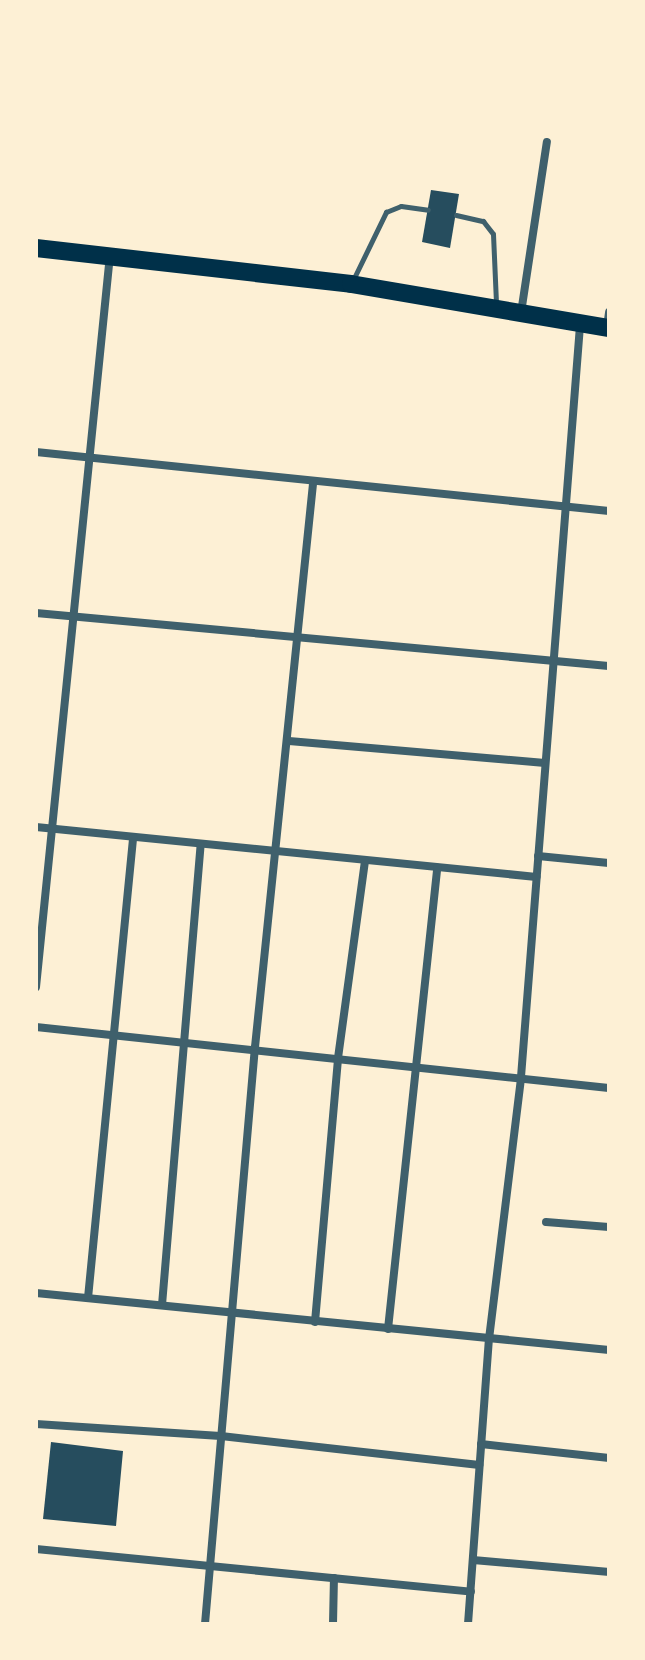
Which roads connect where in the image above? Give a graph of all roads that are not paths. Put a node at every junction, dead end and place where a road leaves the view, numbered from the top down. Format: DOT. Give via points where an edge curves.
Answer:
graph roads {
  1 [pos="547,142"];
  2 [pos="428,210"];
  3 [pos="456,215"];
  4 [pos="36,248"];
  5 [pos="110,254"];
  6 [pos="351,284"];
  7 [pos="497,309"];
  8 [pos="520,314"];
  9 [pos="608,323"];
  10 [pos="580,326"];
  11 [pos="36,452"];
  12 [pos="87,457"];
  13 [pos="313,484"];
  14 [pos="566,505"];
  15 [pos="609,511"];
  16 [pos="36,613"];
  17 [pos="72,616"];
  18 [pos="298,638"];
  19 [pos="553,660"];
  20 [pos="609,666"];
  21 [pos="289,741"];
  22 [pos="545,763"];
  23 [pos="36,827"];
  24 [pos="53,829"];
  25 [pos="133,837"];
  26 [pos="201,845"];
  27 [pos="275,853"];
  28 [pos="538,856"];
  29 [pos="365,861"];
  30 [pos="609,863"];
  31 [pos="437,868"];
  32 [pos="537,877"];
  33 [pos="36,987"];
  34 [pos="36,1027"];
  35 [pos="114,1034"];
  36 [pos="183,1041"];
  37 [pos="255,1047"];
  38 [pos="338,1058"];
  39 [pos="412,1066"];
  40 [pos="521,1077"];
  41 [pos="609,1088"];
  42 [pos="546,1222"];
  43 [pos="609,1227"];
  44 [pos="36,1293"];
  45 [pos="88,1298"];
  46 [pos="162,1305"];
  47 [pos="233,1312"];
  48 [pos="315,1322"];
  49 [pos="388,1329"];
  50 [pos="489,1339"];
  51 [pos="609,1350"];
  52 [pos="36,1424"];
  53 [pos="221,1436"];
  54 [pos="481,1444"];
  55 [pos="609,1458"];
  56 [pos="479,1465"];
  57 [pos="36,1549"];
  58 [pos="473,1560"];
  59 [pos="212,1566"];
  60 [pos="609,1572"];
  61 [pos="334,1578"];
  62 [pos="471,1592"];
  63 [pos="205,1624"];
  64 [pos="333,1624"];
  65 [pos="468,1624"];
  1 -- 8 [label="street"];
  2 -- 6 [label="lane" via="401,206 386,212"];
  3 -- 7 [label="lane" via="483,221 493,234"];
  4 -- 5 [label="highway"];
  5 -- 6 [label="highway"];
  5 -- 12 [label="street"];
  6 -- 7 [label="highway"];
  7 -- 8 [label="highway"];
  8 -- 10 [label="highway"];
  9 -- 10 [label="highway"];
  10 -- 14 [label="street"];
  11 -- 12 [label="street"];
  12 -- 13 [label="street"];
  12 -- 17 [label="street"];
  13 -- 14 [label="street"];
  13 -- 18 [label="street"];
  14 -- 15 [label="street"];
  14 -- 19 [label="street"];
  16 -- 17 [label="street"];
  17 -- 18 [label="street"];
  17 -- 24 [label="street"];
  18 -- 19 [label="street"];
  18 -- 21 [label="street"];
  19 -- 20 [label="street"];
  19 -- 22 [label="street"];
  21 -- 22 [label="street"];
  21 -- 27 [label="street"];
  22 -- 28 [label="street"];
  23 -- 24 [label="street"];
  24 -- 25 [label="street"];
  24 -- 33 [label="street"];
  25 -- 26 [label="street"];
  25 -- 35 [label="street"];
  26 -- 27 [label="street"];
  26 -- 36 [label="street"];
  27 -- 29 [label="street"];
  27 -- 37 [label="street"];
  28 -- 30 [label="street"];
  28 -- 32 [label="street"];
  29 -- 31 [label="street"];
  29 -- 38 [label="street"];
  31 -- 32 [label="street"];
  31 -- 39 [label="street"];
  32 -- 40 [label="street"];
  34 -- 35 [label="street"];
  35 -- 36 [label="street"];
  35 -- 45 [label="street"];
  36 -- 37 [label="street"];
  36 -- 46 [label="street"];
  37 -- 38 [label="street"];
  37 -- 47 [label="street"];
  38 -- 39 [label="street"];
  38 -- 48 [label="street"];
  39 -- 40 [label="street"];
  39 -- 49 [label="street"];
  40 -- 41 [label="street"];
  40 -- 50 [label="street"];
  42 -- 43 [label="street"];
  44 -- 45 [label="street"];
  45 -- 46 [label="street"];
  46 -- 47 [label="street"];
  47 -- 48 [label="street"];
  47 -- 53 [label="street"];
  48 -- 49 [label="street"];
  49 -- 50 [label="street"];
  50 -- 51 [label="street"];
  50 -- 54 [label="street"];
  52 -- 53 [label="street"];
  53 -- 56 [label="street"];
  53 -- 59 [label="street"];
  54 -- 55 [label="street"];
  54 -- 56 [label="street"];
  56 -- 58 [label="street"];
  57 -- 59 [label="street"];
  58 -- 60 [label="street"];
  58 -- 62 [label="street"];
  59 -- 61 [label="street"];
  59 -- 63 [label="street"];
  61 -- 62 [label="street"];
  61 -- 64 [label="street"];
  62 -- 65 [label="street"];
}
